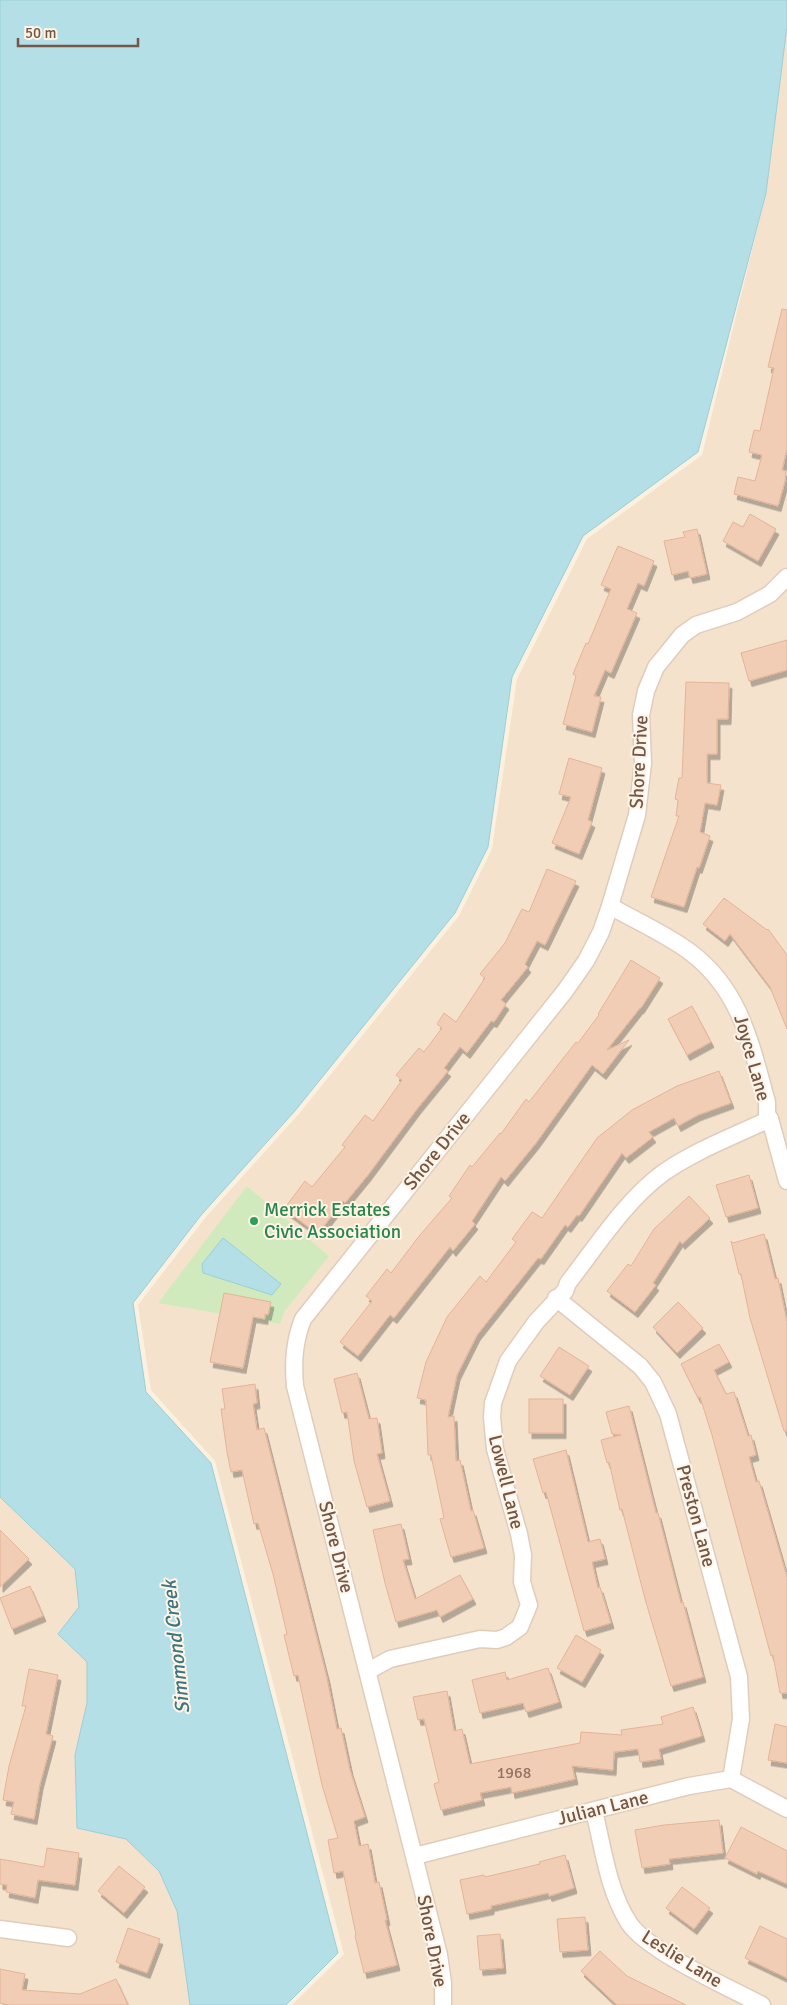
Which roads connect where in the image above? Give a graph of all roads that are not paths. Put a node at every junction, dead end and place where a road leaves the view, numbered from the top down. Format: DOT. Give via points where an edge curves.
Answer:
graph roads {
  1 [pos="787,577"];
  2 [pos="610,906"];
  3 [pos="770,1120"];
  4 [pos="787,1181"];
  5 [pos="556,1298"];
  6 [pos="368,1671"];
  7 [pos="731,1779"];
  8 [pos="787,1809"];
  9 [pos="594,1810"];
  10 [pos="414,1856"];
  11 [pos="0,1929"];
  12 [pos="68,1938"];
  13 [pos="443,2005"];
  14 [pos="762,2005"];
  1 -- 2 [label="street, Shore Drive" via="770,594 737,612 696,625 682,635 656,666 641,714 642,763 637,815"];
  2 -- 3 [label="street, Joyce Lane" via="688,951 723,985 746,1027"];
  2 -- 6 [label="street, Shore Drive" via="586,961 565,991 303,1319 296,1336 293,1357 295,1386"];
  3 -- 4 [label="street, Joyce Lane"];
  3 -- 5 [label="street, Lowell Lane" via="693,1154 662,1174 630,1204 565,1291"];
  5 -- 6 [label="street, Lowell Lane" via="508,1361 493,1403 495,1448 523,1555 522,1582 529,1605 520,1627 497,1640 480,1639 390,1659"];
  5 -- 7 [label="street, Preston Lane" via="640,1366 653,1382 668,1414 739,1677 741,1719"];
  6 -- 10 [label="street, Shore Drive"];
  7 -- 8 [label="street"];
  7 -- 9 [label="street, Julian Lane"];
  9 -- 10 [label="street, Julian Lane"];
  9 -- 14 [label="street, Leslie Lane" via="616,1896 630,1924 643,1938 680,1962"];
  10 -- 13 [label="street, Shore Drive" via="439,1956"];
  11 -- 12 [label="street"];
}
